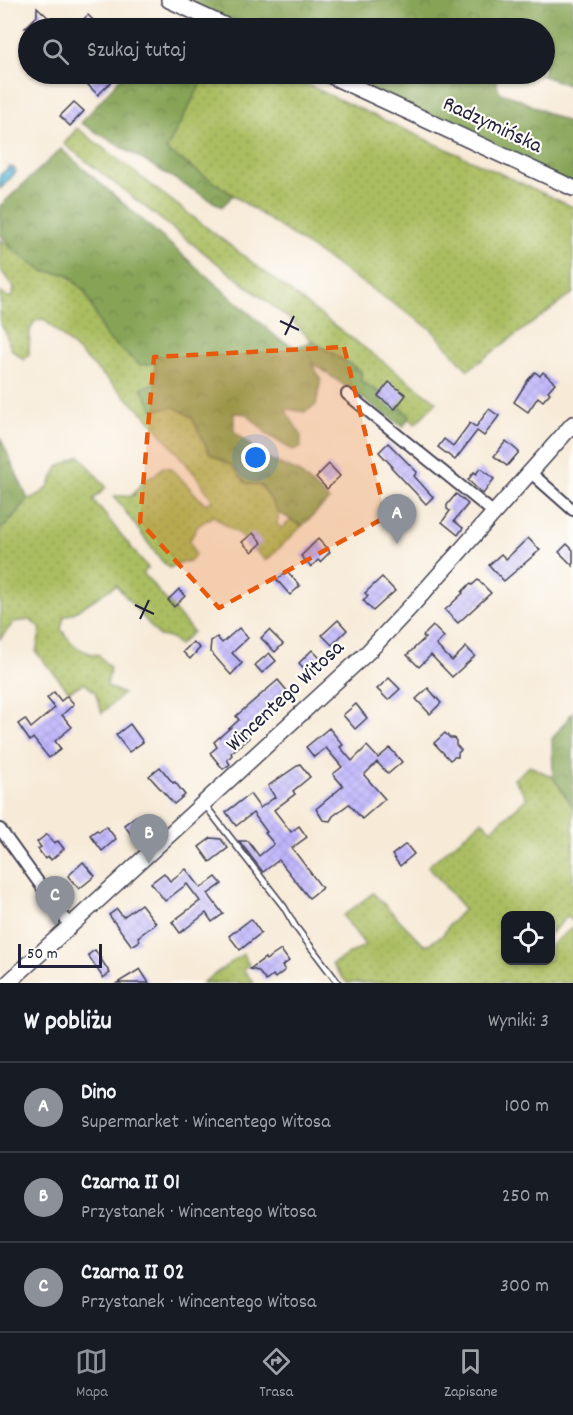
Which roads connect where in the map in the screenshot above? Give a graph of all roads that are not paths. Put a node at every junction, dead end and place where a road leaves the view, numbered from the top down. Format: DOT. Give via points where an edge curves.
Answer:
graph roads {
  1 [pos="180,2"];
  2 [pos="211,18"];
  3 [pos="349,84"];
  4 [pos="573,188"];
  5 [pos="347,394"];
  6 [pos="573,424"];
  7 [pos="531,472"];
  8 [pos="573,510"];
  9 [pos="494,513"];
  10 [pos="204,804"];
  11 [pos="0,829"];
  12 [pos="70,926"];
  13 [pos="8,983"];
  14 [pos="338,983"];
  1 -- 2 [label="main road"];
  3 -- 4 [label="main road, Radzymińska"];
  5 -- 9 [label="street"];
  6 -- 7 [label="main road, Wincentego Witosa"];
  7 -- 8 [label="street"];
  7 -- 9 [label="main road, Wincentego Witosa"];
  9 -- 10 [label="main road, Wincentego Witosa" via="369,651"];
  10 -- 12 [label="main road, Wincentego Witosa"];
  10 -- 14 [label="lane"];
  11 -- 12 [label="street"];
  12 -- 13 [label="main road, Wincentego Witosa"];
}
